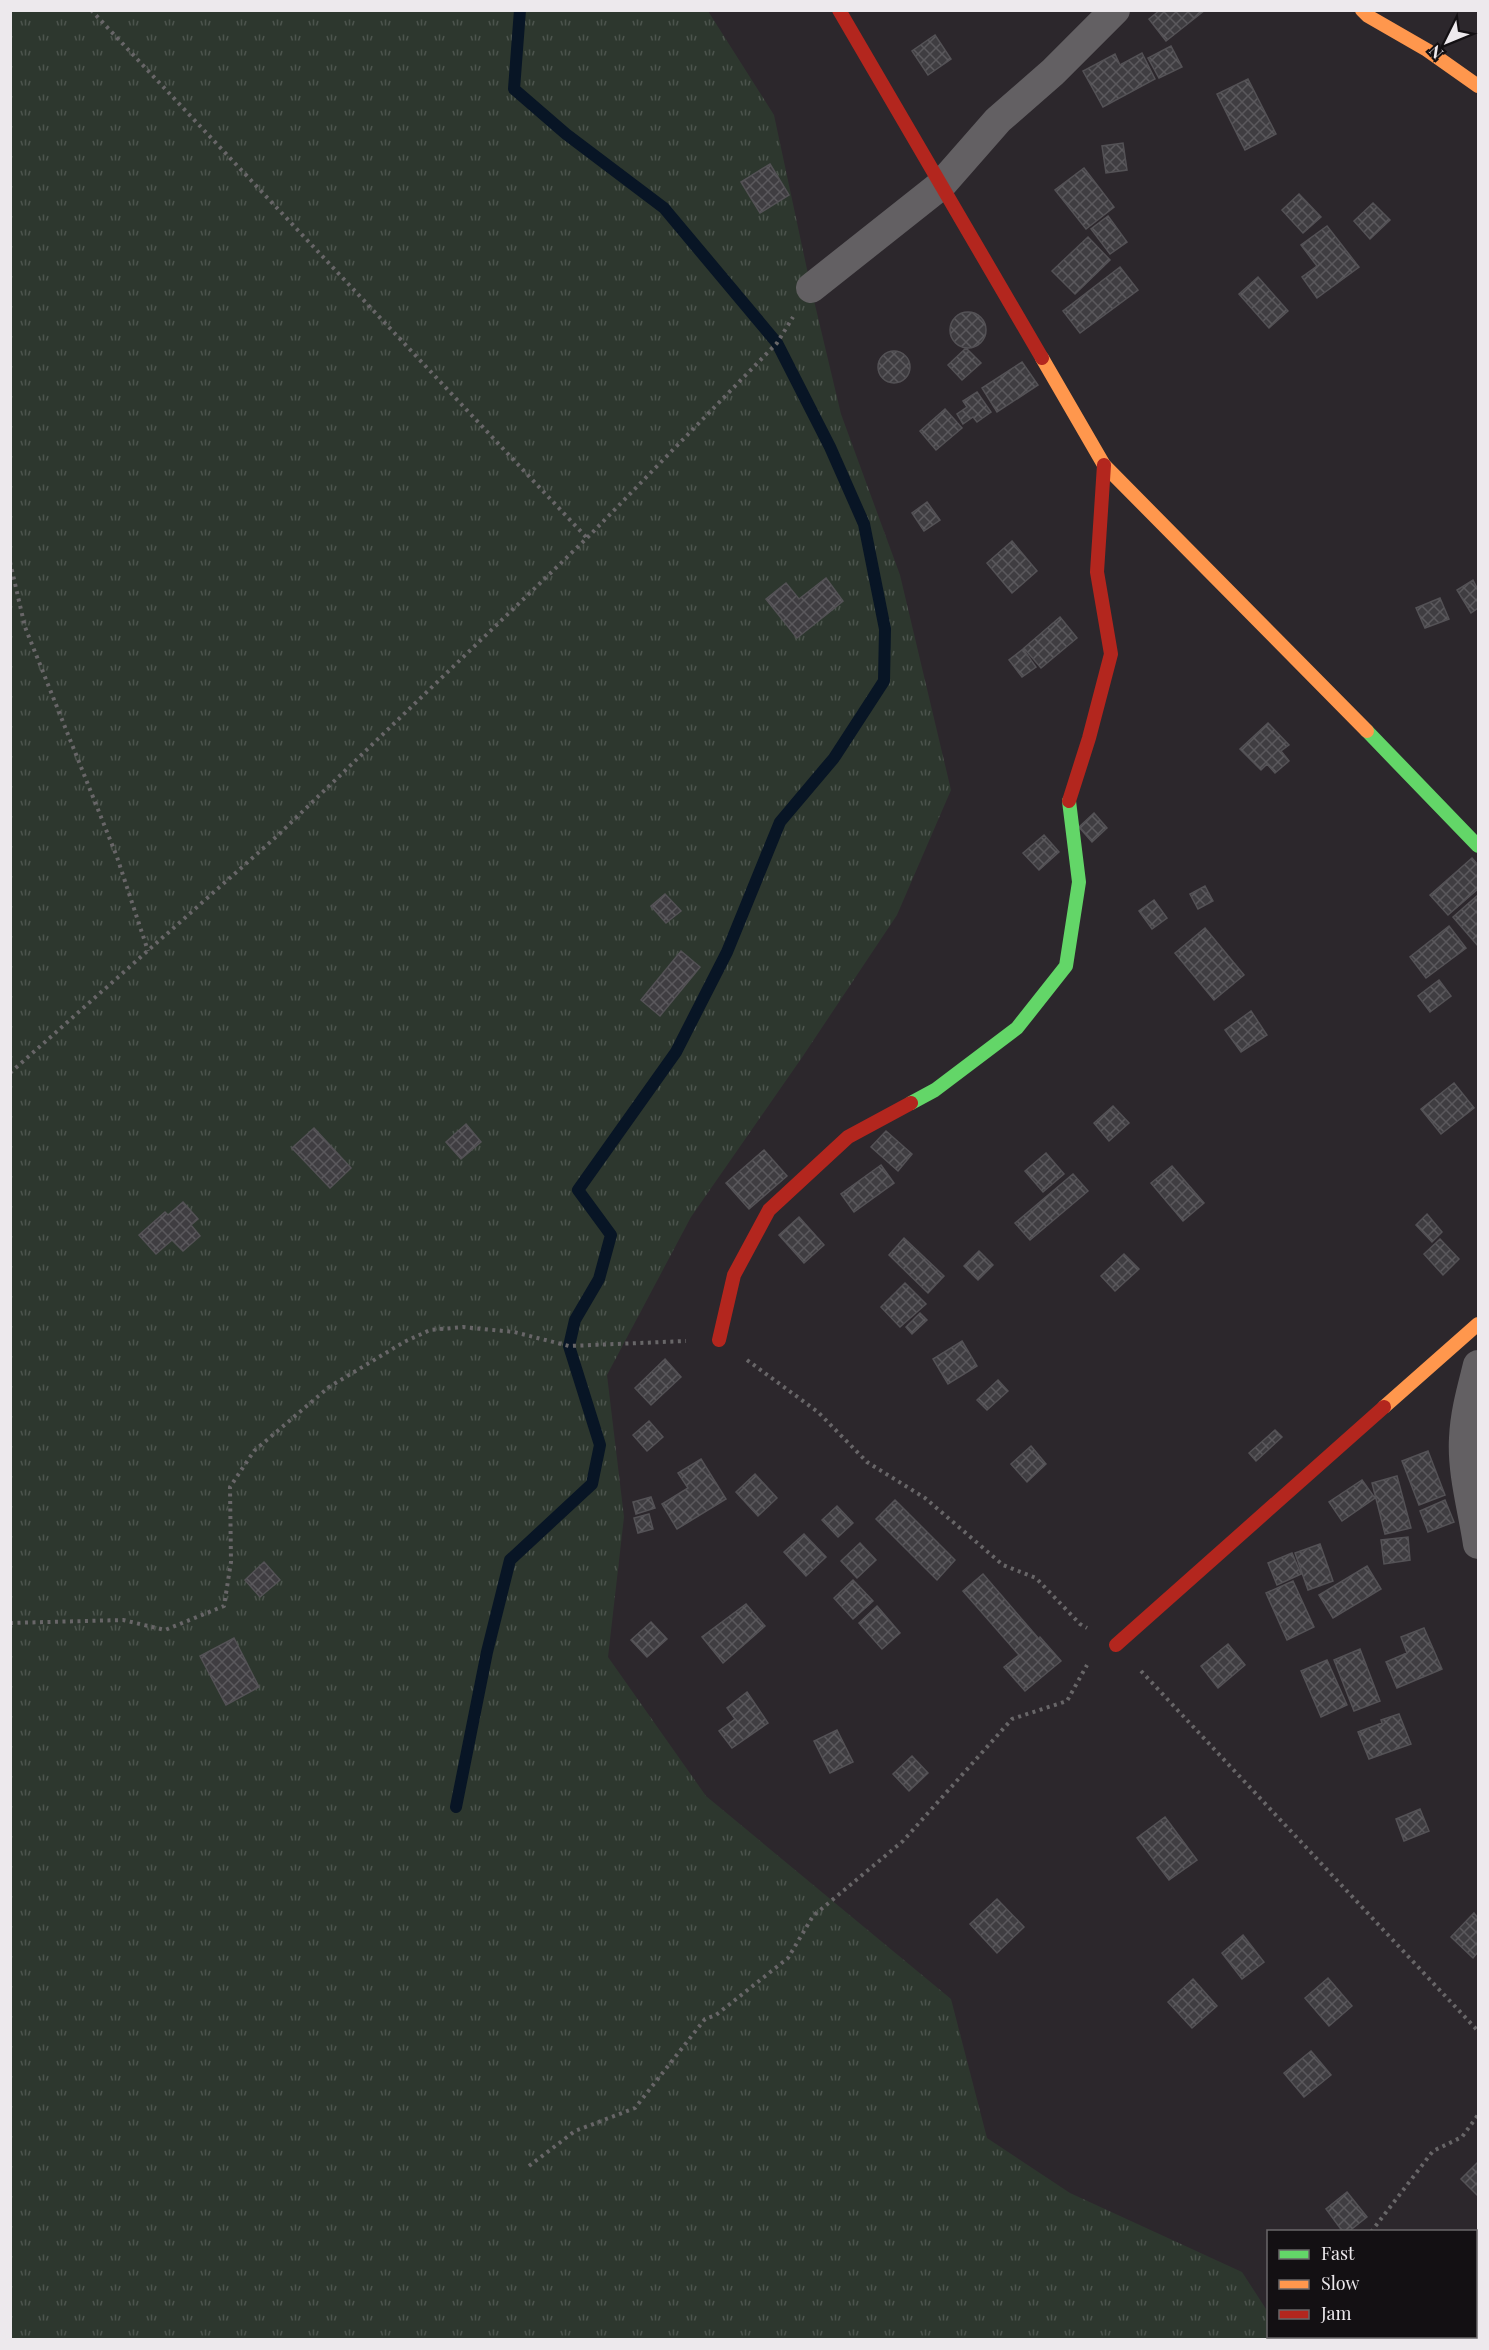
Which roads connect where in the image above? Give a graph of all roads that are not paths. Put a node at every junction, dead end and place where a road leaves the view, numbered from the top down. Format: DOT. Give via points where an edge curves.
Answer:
graph roads {
  1 [pos="839,10"];
  2 [pos="1115,10"];
  3 [pos="1362,10"];
  4 [pos="1479,86"];
  5 [pos="941,184"];
  6 [pos="811,288"];
  7 [pos="1104,465"];
  8 [pos="1479,846"];
  9 [pos="1479,1324"];
  10 [pos="719,1340"];
  11 [pos="1479,1365"];
  12 [pos="1479,1544"];
  13 [pos="1116,1646"];
  1 -- 5 [label="street"];
  2 -- 5 [label="street" via="998,120"];
  3 -- 4 [label="street"];
  5 -- 6 [label="street"];
  5 -- 7 [label="street"];
  7 -- 8 [label="street"];
  7 -- 10 [label="street" via="1097,572 1111,654 1069,798 1079,882 1066,966 1017,1028 935,1090 848,1137 770,1210 734,1275"];
  9 -- 13 [label="street"];
  11 -- 12 [label="street" via="1467,1406 1463,1440"];
}
